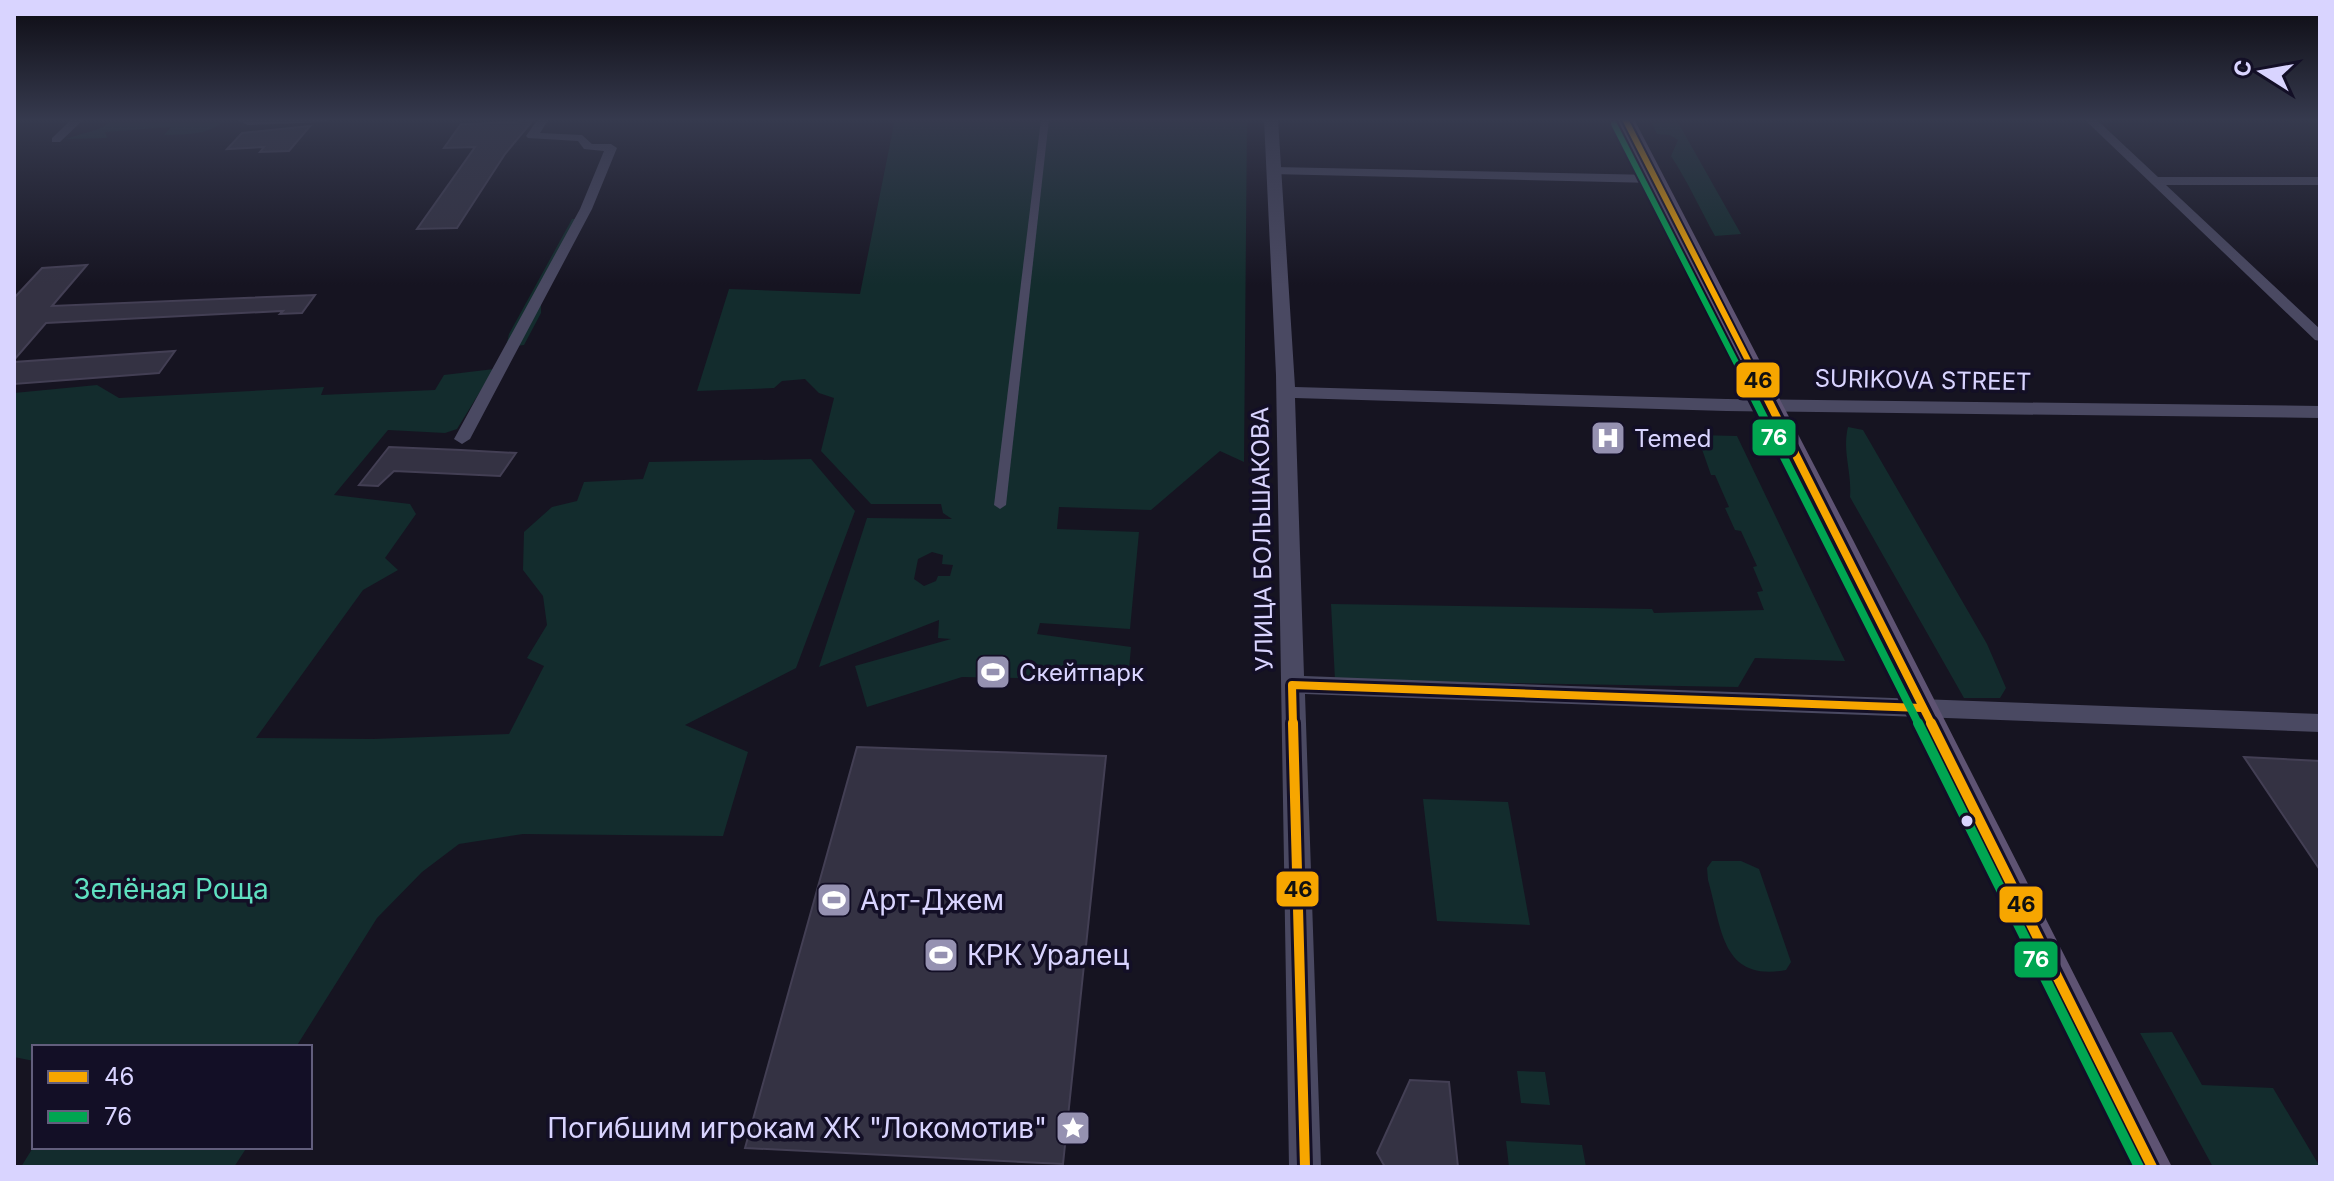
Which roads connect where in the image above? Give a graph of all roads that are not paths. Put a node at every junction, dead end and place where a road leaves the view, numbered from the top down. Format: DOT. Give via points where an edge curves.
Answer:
graph roads {
  1 [pos="601,174"];
  2 [pos="1039,174"];
  3 [pos="1275,174"];
  4 [pos="1422,174"];
  5 [pos="1652,174"];
  6 [pos="2148,174"];
  7 [pos="1654,179"];
  8 [pos="2155,181"];
  9 [pos="2320,181"];
  10 [pos="2320,337"];
  11 [pos="1285,392"];
  12 [pos="1769,404"];
  13 [pos="2320,412"];
  14 [pos="462,439"];
  15 [pos="1000,505"];
  16 [pos="1292,685"];
  17 [pos="1922,708"];
  18 [pos="2320,723"];
  19 [pos="1305,1167"];
  20 [pos="2152,1167"];
  1 -- 14 [label="street"];
  2 -- 15 [label="street"];
  3 -- 11 [label="street, УЛИЦА БОЛЬШАКОВА"];
  4 -- 7 [label="street"];
  5 -- 7 [label="main road"];
  6 -- 8 [label="street"];
  7 -- 12 [label="main road"];
  8 -- 9 [label="street"];
  8 -- 10 [label="street"];
  11 -- 12 [label="street, SURIKOVA STREET"];
  11 -- 16 [label="street, УЛИЦА БОЛЬШАКОВА"];
  12 -- 13 [label="street, SURIKOVA STREET"];
  12 -- 17 [label="main road"];
  16 -- 17 [label="street"];
  16 -- 19 [label="street, УЛИЦА БОЛЬШАКОВА"];
  17 -- 18 [label="street"];
  17 -- 20 [label="main road"];
}
